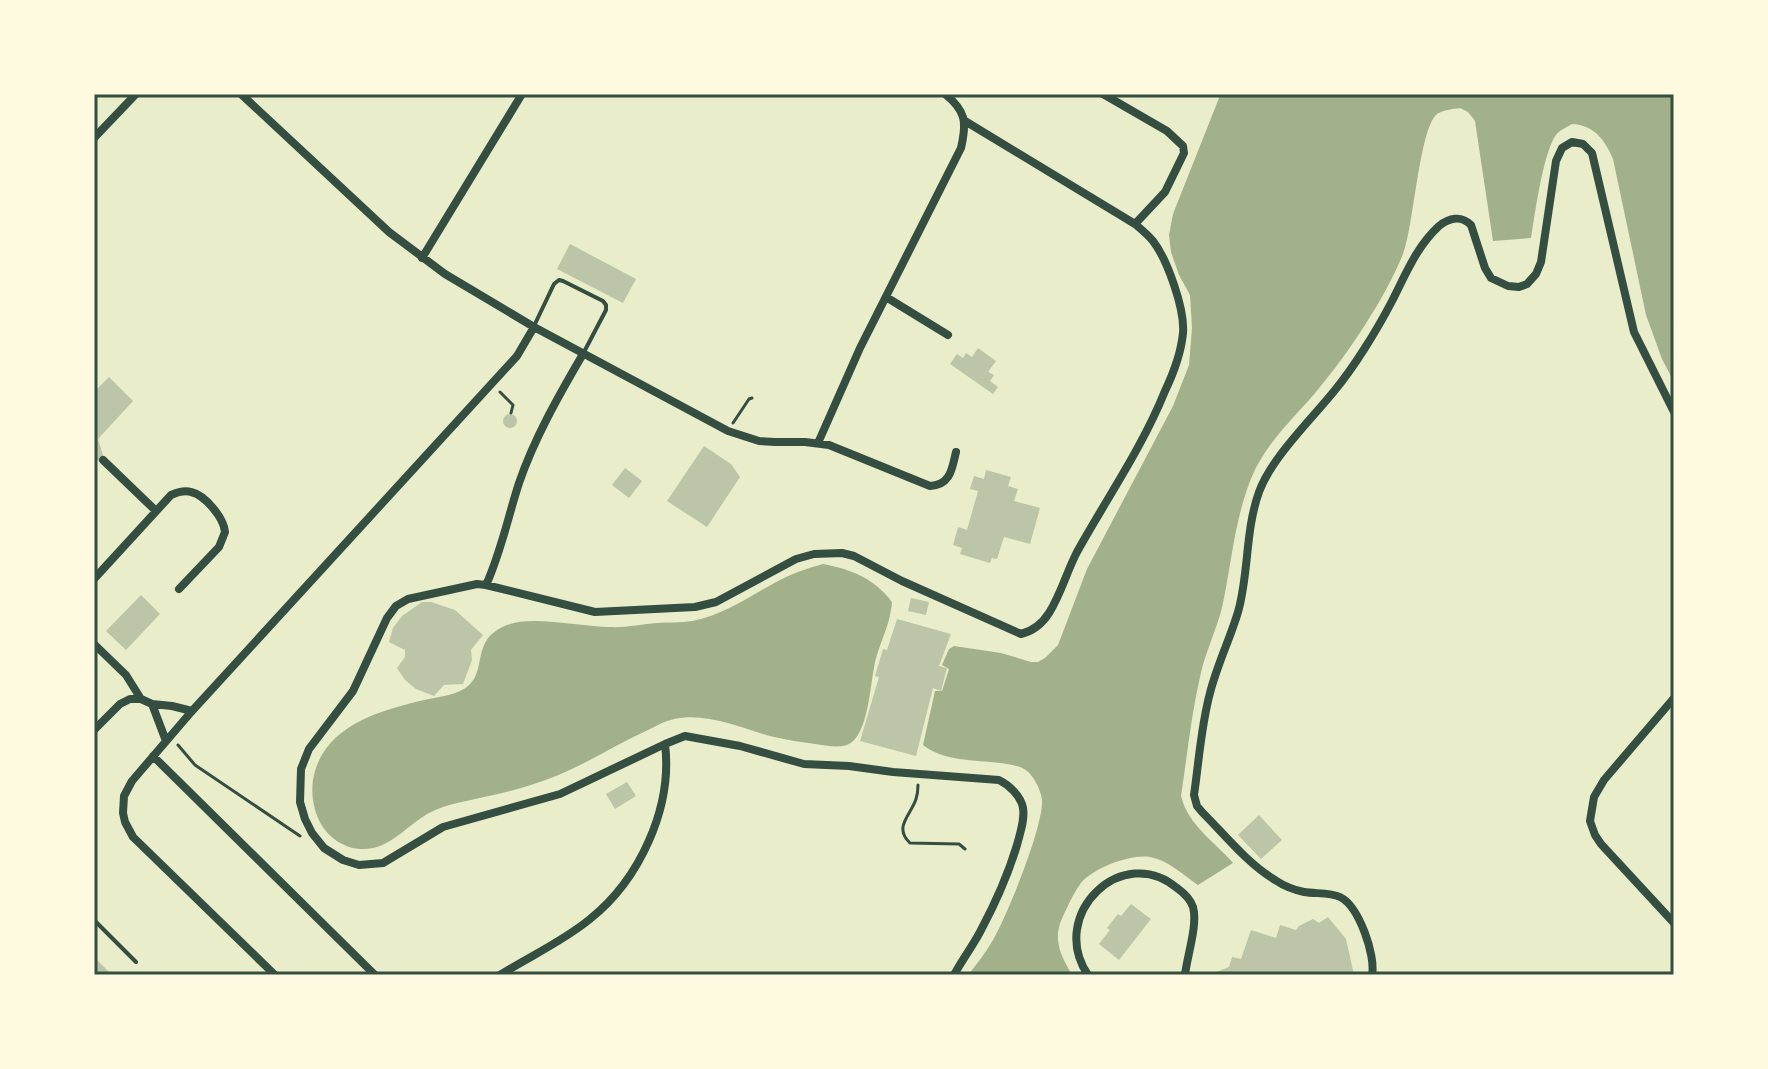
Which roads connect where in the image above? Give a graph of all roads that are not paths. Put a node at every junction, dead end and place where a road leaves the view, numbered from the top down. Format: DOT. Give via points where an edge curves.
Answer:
graph roads {
  1 [pos="136,94"];
  2 [pos="241,94"];
  3 [pos="522,94"];
  4 [pos="945,94"];
  5 [pos="1103,94"];
  6 [pos="965,121"];
  7 [pos="94,138"];
  8 [pos="1135,224"];
  9 [pos="422,258"];
  10 [pos="886,297"];
  11 [pos="534,327"];
  12 [pos="948,335"];
  13 [pos="583,354"];
  14 [pos="1674,412"];
  15 [pos="818,443"];
  16 [pos="956,452"];
  17 [pos="103,460"];
  18 [pos="156,511"];
  19 [pos="94,579"];
  20 [pos="486,585"];
  21 [pos="179,589"];
  22 [pos="94,644"];
  23 [pos="1674,698"];
  24 [pos="141,699"];
  25 [pos="152,704"];
  26 [pos="192,711"];
  27 [pos="94,730"];
  28 [pos="168,739"];
  29 [pos="665,744"];
  30 [pos="153,756"];
  31 [pos="94,920"];
  32 [pos="1674,923"];
  33 [pos="136,962"];
  34 [pos="275,975"];
  35 [pos="375,975"];
  36 [pos="500,975"];
  37 [pos="954,975"];
  38 [pos="1088,975"];
  39 [pos="1185,975"];
  40 [pos="1372,975"];
  1 -- 7 [label="street"];
  2 -- 9 [label="street"];
  3 -- 9 [label="street"];
  4 -- 6 [label="street"];
  5 -- 8 [label="street" via="1183,146 1165,192"];
  6 -- 8 [label="street"];
  6 -- 10 [label="street" via="961,148"];
  8 -- 20 [label="street" via="1159,251 1178,298 1183,328 1179,356 1134,456 1036,628 1021,634 842,553 796,559 716,602 695,607 595,612"];
  9 -- 11 [label="street"];
  10 -- 12 [label="street"];
  10 -- 15 [label="street"];
  11 -- 13 [label="street"];
  11 -- 13 [label="lane" via="559,280 603,301 606,310"];
  11 -- 26 [label="street" via="517,356"];
  13 -- 15 [label="street" via="728,431 759,441"];
  13 -- 20 [label="street" via="520,481"];
  14 -- 40 [label="street" via="1634,332 1592,153 1572,142 1556,161 1541,262 1531,281 1514,287 1491,278 1467,221 1458,218 1439,226 1413,258 1345,377 1265,479 1252,519 1238,612 1208,698 1195,801 1278,882 1344,899 1366,937"];
  15 -- 16 [label="street" via="930,486 948,478"];
  17 -- 18 [label="street"];
  18 -- 19 [label="street"];
  18 -- 21 [label="street" via="176,492 192,492 225,527 222,543"];
  20 -- 29 [label="street" via="408,599 392,610 353,691 309,749 301,769 300,802 324,848 343,860 367,866 383,863 443,827 560,794"];
  22 -- 24 [label="street" via="126,675"];
  23 -- 32 [label="street" via="1604,780 1590,814 1601,844"];
  24 -- 25 [label="street"];
  24 -- 27 [label="street" via="120,704"];
  25 -- 26 [label="street"];
  25 -- 28 [label="street"];
  26 -- 28 [label="street"];
  28 -- 30 [label="street"];
  29 -- 36 [label="street" via="658,818 639,862 591,918"];
  29 -- 37 [label="street" via="685,736 804,764 999,780 1011,788 1023,808 1005,883"];
  30 -- 34 [label="street" via="124,796 128,830"];
  30 -- 35 [label="street"];
  31 -- 33 [label="lane"];
  38 -- 39 [label="street" via="1075,939 1084,907 1104,885 1136,874 1169,880 1193,906"];
}
